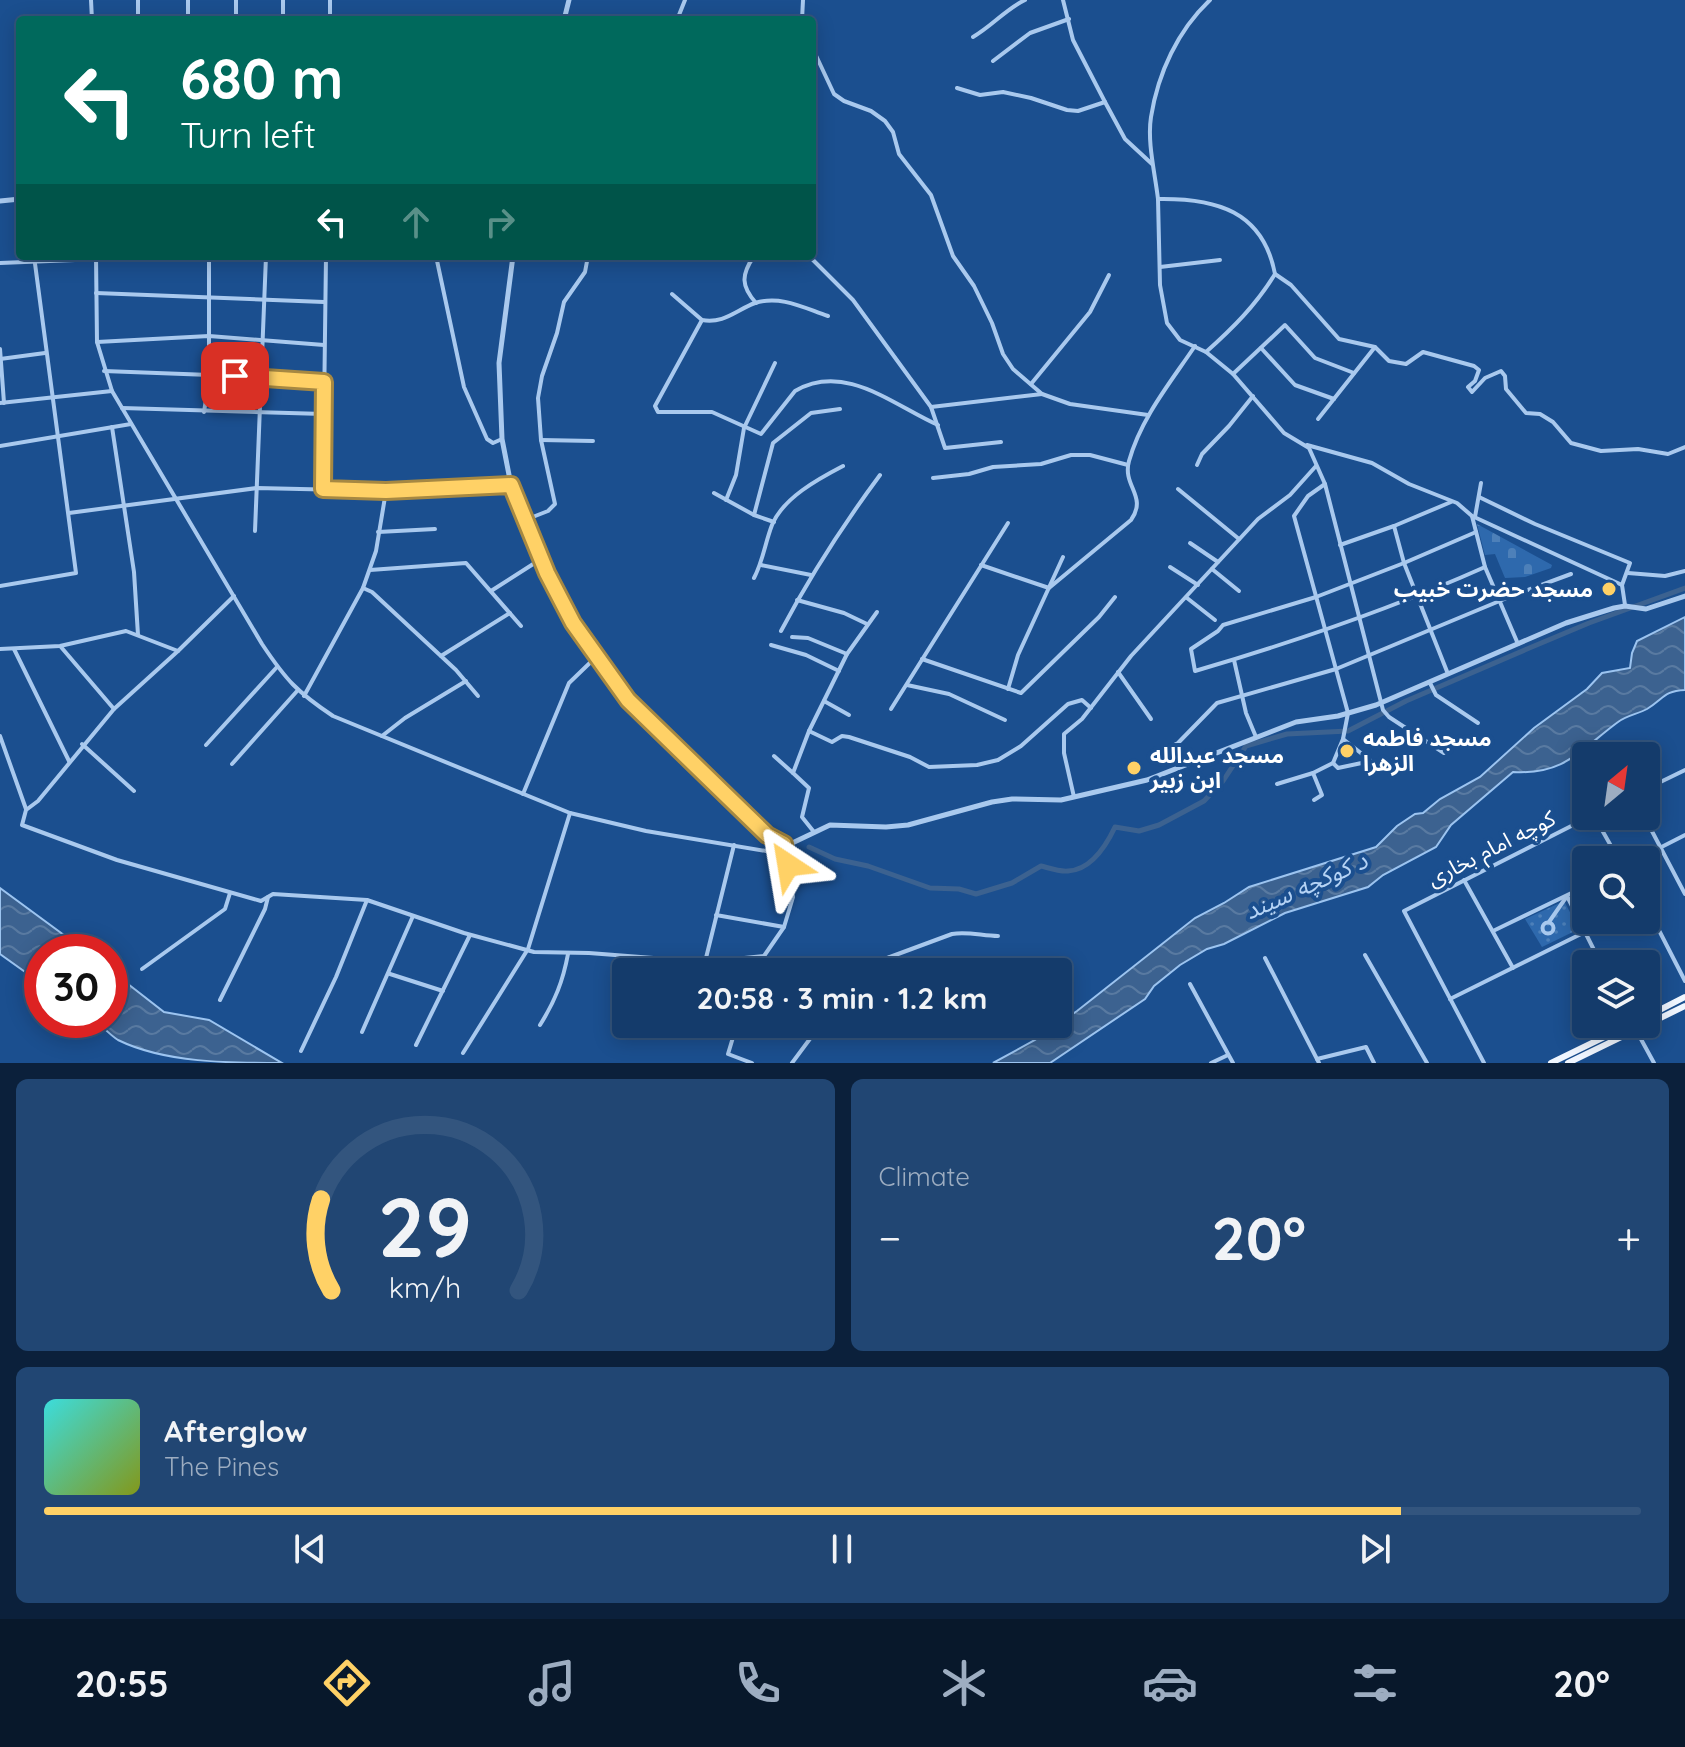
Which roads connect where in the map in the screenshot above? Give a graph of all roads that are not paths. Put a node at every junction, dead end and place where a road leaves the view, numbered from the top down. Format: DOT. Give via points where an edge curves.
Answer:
graph roads {
  1 [pos="1025,0"];
  2 [pos="1063,0"];
  3 [pos="1210,0"];
  4 [pos="1069,19"];
  5 [pos="973,37"];
  6 [pos="816,56"];
  7 [pos="993,61"];
  8 [pos="957,88"];
  9 [pos="1105,102"];
  10 [pos="1154,166"];
  11 [pos="1158,199"];
  12 [pos="26,260"];
  13 [pos="34,260"];
  14 [pos="96,260"];
  15 [pos="209,260"];
  16 [pos="266,260"];
  17 [pos="326,260"];
  18 [pos="437,260"];
  19 [pos="512,260"];
  20 [pos="587,260"];
  21 [pos="752,260"];
  22 [pos="813,260"];
  23 [pos="1220,260"];
  24 [pos="0,263"];
  25 [pos="1160,267"];
  26 [pos="1275,274"];
  27 [pos="1109,275"];
  28 [pos="96,293"];
  29 [pos="672,294"];
  30 [pos="209,296"];
  31 [pos="265,298"];
  32 [pos="324,302"];
  33 [pos="756,303"];
  34 [pos="828,316"];
  35 [pos="702,320"];
  36 [pos="209,336"];
  37 [pos="263,340"];
  38 [pos="97,342"];
  39 [pos="324,345"];
  40 [pos="1195,346"];
  41 [pos="1375,347"];
  42 [pos="1261,348"];
  43 [pos="0,349"];
  44 [pos="1206,352"];
  45 [pos="46,353"];
  46 [pos="0,359"];
  47 [pos="775,363"];
  48 [pos="104,371"];
  49 [pos="1354,373"];
  50 [pos="209,374"];
  51 [pos="1233,374"];
  52 [pos="261,377"];
  53 [pos="324,382"];
  54 [pos="1031,384"];
  55 [pos="112,391"];
  56 [pos="1042,394"];
  57 [pos="1253,396"];
  58 [pos="51,398"];
  59 [pos="1334,399"];
  60 [pos="2,403"];
  61 [pos="931,407"];
  62 [pos="122,408"];
  63 [pos="840,409"];
  64 [pos="204,412"];
  65 [pos="260,414"];
  66 [pos="324,414"];
  67 [pos="1148,415"];
  68 [pos="1318,419"];
  69 [pos="131,424"];
  70 [pos="938,425"];
  71 [pos="112,427"];
  72 [pos="744,428"];
  73 [pos="58,436"];
  74 [pos="502,439"];
  75 [pos="541,440"];
  76 [pos="593,441"];
  77 [pos="1001,442"];
  78 [pos="1305,444"];
  79 [pos="0,446"];
  80 [pos="1685,447"];
  81 [pos="1128,465"];
  82 [pos="1197,465"];
  83 [pos="843,466"];
  84 [pos="1316,466"];
  85 [pos="880,475"];
  86 [pos="933,478"];
  87 [pos="1481,483"];
  88 [pos="1325,484"];
  89 [pos="511,485"];
  90 [pos="257,488"];
  91 [pos="323,489"];
  92 [pos="1178,489"];
  93 [pos="386,491"];
  94 [pos="714,493"];
  95 [pos="1479,497"];
  96 [pos="176,499"];
  97 [pos="726,500"];
  98 [pos="1452,502"];
  99 [pos="124,506"];
  100 [pos="69,513"];
  101 [pos="754,515"];
  102 [pos="1473,516"];
  103 [pos="525,520"];
  104 [pos="774,522"];
  105 [pos="1008,523"];
  106 [pos="1394,526"];
  107 [pos="435,529"];
  108 [pos="255,531"];
  109 [pos="378,532"];
  110 [pos="1476,532"];
  111 [pos="1239,539"];
  112 [pos="1190,543"];
  113 [pos="1340,545"];
  114 [pos="1063,557"];
  115 [pos="541,559"];
  116 [pos="1218,562"];
  117 [pos="1404,563"];
  118 [pos="761,565"];
  119 [pos="981,565"];
  120 [pos="1170,567"];
  121 [pos="1485,567"];
  122 [pos="1212,569"];
  123 [pos="370,570"];
  124 [pos="1685,571"];
  125 [pos="1628,573"];
  126 [pos="1571,574"];
  127 [pos="811,575"];
  128 [pos="754,578"];
  129 [pos="1350,583"];
  130 [pos="1198,585"];
  131 [pos="1622,585"];
  132 [pos="0,586"];
  133 [pos="363,588"];
  134 [pos="1049,588"];
  135 [pos="491,591"];
  136 [pos="1239,591"];
  137 [pos="234,596"];
  138 [pos="1685,596"];
  139 [pos="1115,597"];
  140 [pos="1316,597"];
  141 [pos="1418,597"];
  142 [pos="1187,598"];
  143 [pos="797,600"];
  144 [pos="1501,601"];
  145 [pos="1625,606"];
  146 [pos="877,612"];
  147 [pos="510,613"];
  148 [pos="1358,618"];
  149 [pos="1215,620"];
  150 [pos="867,624"];
  151 [pos="521,626"];
  152 [pos="1431,630"];
  153 [pos="781,631"];
  154 [pos="1326,631"];
  155 [pos="138,635"];
  156 [pos="792,637"];
  157 [pos="1518,644"];
  158 [pos="771,645"];
  159 [pos="60,646"];
  160 [pos="0,649"];
  161 [pos="14,649"];
  162 [pos="178,651"];
  163 [pos="847,654"];
  164 [pos="441,656"];
  165 [pos="597,656"];
  166 [pos="1368,657"];
  167 [pos="922,659"];
  168 [pos="1234,660"];
  169 [pos="277,667"];
  170 [pos="1336,669"];
  171 [pos="839,671"];
  172 [pos="1118,672"];
  173 [pos="1448,674"];
  174 [pos="466,681"];
  175 [pos="906,685"];
  176 [pos="1431,685"];
  177 [pos="1008,689"];
  178 [pos="298,690"];
  179 [pos="1241,695"];
  180 [pos="304,696"];
  181 [pos="478,696"];
  182 [pos="824,701"];
  183 [pos="1381,707"];
  184 [pos="1091,708"];
  185 [pos="114,709"];
  186 [pos="891,709"];
  187 [pos="1348,713"];
  188 [pos="849,715"];
  189 [pos="1151,719"];
  190 [pos="1005,720"];
  191 [pos="1478,723"];
  192 [pos="809,731"];
  193 [pos="0,736"];
  194 [pos="382,736"];
  195 [pos="1343,736"];
  196 [pos="1256,737"];
  197 [pos="82,744"];
  198 [pos="206,745"];
  199 [pos="1444,753"];
  200 [pos="1155,755"];
  201 [pos="774,756"];
  202 [pos="69,761"];
  203 [pos="1333,763"];
  204 [pos="232,764"];
  205 [pos="1685,770"];
  206 [pos="793,773"];
  207 [pos="1313,773"];
  208 [pos="1660,782"];
  209 [pos="1277,784"];
  210 [pos="134,791"];
  211 [pos="523,794"];
  212 [pos="1074,798"];
  213 [pos="1314,800"];
  214 [pos="26,810"];
  215 [pos="570,813"];
  216 [pos="1572,826"];
  217 [pos="814,833"];
  218 [pos="1685,835"];
  219 [pos="784,844"];
  220 [pos="734,845"];
  221 [pos="1660,847"];
  222 [pos="1660,849"];
  223 [pos="784,854"];
  224 [pos="1464,880"];
  225 [pos="230,893"];
  226 [pos="1572,893"];
  227 [pos="1685,894"];
  228 [pos="1567,896"];
  229 [pos="268,897"];
  230 [pos="367,900"];
  231 [pos="1572,906"];
  232 [pos="715,915"];
  233 [pos="413,916"];
  234 [pos="1549,922"];
  235 [pos="784,927"];
  236 [pos="1493,931"];
  237 [pos="1660,932"];
  238 [pos="1581,934"];
  239 [pos="470,935"];
  240 [pos="998,936"];
  241 [pos="528,949"];
  242 [pos="568,954"];
  243 [pos="1365,955"];
  244 [pos="764,956"];
  245 [pos="890,957"];
  246 [pos="653,958"];
  247 [pos="706,958"];
  248 [pos="744,958"];
  249 [pos="1265,958"];
  250 [pos="1513,968"];
  251 [pos="142,969"];
  252 [pos="390,974"];
  253 [pos="1685,981"];
  254 [pos="1190,984"];
  255 [pos="443,991"];
  256 [pos="1685,997"];
  257 [pos="1450,999"];
  258 [pos="220,1000"];
  259 [pos="1685,1006"];
  260 [pos="1660,1010"];
  261 [pos="1660,1016"];
  262 [pos="540,1025"];
  263 [pos="362,1032"];
  264 [pos="733,1038"];
  265 [pos="811,1038"];
  266 [pos="1606,1038"];
  267 [pos="1612,1038"];
  268 [pos="1640,1038"];
  269 [pos="416,1045"];
  270 [pos="301,1051"];
  271 [pos="463,1053"];
  272 [pos="1228,1055"];
  273 [pos="1318,1061"];
  274 [pos="752,1063"];
  275 [pos="792,1063"];
  276 [pos="1211,1063"];
  277 [pos="1233,1063"];
  278 [pos="1374,1063"];
  279 [pos="1427,1063"];
  280 [pos="1484,1063"];
  281 [pos="1551,1063"];
  282 [pos="1568,1063"];
  283 [pos="1654,1063"];
  1 -- 5 [label="street"];
  2 -- 4 [label="street"];
  3 -- 10 [label="street" via="1170,53 1151,119"];
  4 -- 7 [label="street" via="1030,33"];
  4 -- 9 [label="street" via="1073,40"];
  6 -- 54 [label="street" via="834,94 871,111 893,132 899,154 931,195 953,256 974,286 1003,354"];
  8 -- 9 [label="street" via="980,95 1003,92 1067,110"];
  9 -- 10 [label="street" via="1125,139"];
  10 -- 11 [label="street"];
  11 -- 25 [label="street"];
  11 -- 26 [label="street" via="1205,202 1247,219 1271,253"];
  12 -- 24 [label="street"];
  13 -- 45 [label="street"];
  14 -- 28 [label="street"];
  15 -- 30 [label="street"];
  16 -- 31 [label="street"];
  17 -- 32 [label="street"];
  18 -- 74 [label="street" via="464,387 487,439"];
  19 -- 74 [label="street" via="499,363"];
  20 -- 75 [label="street" via="564,302 542,376"];
  21 -- 33 [label="street" via="742,278 744,290"];
  22 -- 61 [label="street" via="853,300"];
  23 -- 25 [label="street"];
  25 -- 40 [label="street" via="1167,323 1180,340"];
  26 -- 41 [label="street" via="1339,339"];
  26 -- 44 [label="street" via="1260,299"];
  27 -- 54 [label="street" via="1090,312"];
  28 -- 30 [label="street"];
  28 -- 38 [label="street"];
  29 -- 35 [label="street"];
  30 -- 31 [label="street"];
  30 -- 36 [label="street"];
  31 -- 32 [label="street"];
  31 -- 37 [label="street"];
  32 -- 39 [label="street"];
  33 -- 34 [label="street" via="779,300"];
  33 -- 35 [label="street" via="723,320"];
  35 -- 72 [label="street" via="654,410 712,412"];
  36 -- 37 [label="street"];
  36 -- 38 [label="street"];
  36 -- 50 [label="street"];
  37 -- 39 [label="street"];
  37 -- 52 [label="street"];
  38 -- 48 [label="street"];
  39 -- 53 [label="street"];
  40 -- 44 [label="street"];
  40 -- 67 [label="street"];
  41 -- 49 [label="street"];
  41 -- 80 [label="street" via="1389,361 1406,364 1423,352 1474,366 1479,370 1468,387 1472,392 1501,371 1506,389 1526,413 1553,422 1571,443 1601,451 1668,454"];
  42 -- 49 [label="street" via="1285,325 1315,358"];
  42 -- 51 [label="street"];
  42 -- 59 [label="street" via="1295,385"];
  43 -- 46 [label="street"];
  44 -- 51 [label="street"];
  45 -- 46 [label="street"];
  45 -- 58 [label="street"];
  46 -- 60 [label="street"];
  47 -- 72 [label="street"];
  48 -- 50 [label="street"];
  48 -- 55 [label="street"];
  49 -- 59 [label="street"];
  50 -- 52 [label="street"];
  50 -- 64 [label="street"];
  51 -- 57 [label="street"];
  52 -- 53 [label="street"];
  52 -- 65 [label="street"];
  53 -- 66 [label="street"];
  54 -- 56 [label="street"];
  55 -- 58 [label="street"];
  55 -- 62 [label="street"];
  56 -- 61 [label="street"];
  56 -- 67 [label="street" via="1070,404"];
  57 -- 78 [label="street" via="1284,433"];
  57 -- 82 [label="street"];
  58 -- 60 [label="street"];
  58 -- 73 [label="street"];
  59 -- 68 [label="street"];
  61 -- 70 [label="street"];
  62 -- 64 [label="street"];
  62 -- 69 [label="street"];
  63 -- 101 [label="street" via="811,413 773,443"];
  64 -- 65 [label="street"];
  65 -- 66 [label="street"];
  65 -- 90 [label="street"];
  66 -- 91 [label="street"];
  67 -- 81 [label="street"];
  69 -- 71 [label="street"];
  69 -- 96 [label="street"];
  70 -- 72 [label="street" via="857,384 835,381 795,391 761,434"];
  70 -- 77 [label="street" via="945,448"];
  71 -- 73 [label="street"];
  71 -- 99 [label="street"];
  72 -- 97 [label="street"];
  73 -- 79 [label="street"];
  73 -- 100 [label="street"];
  74 -- 89 [label="street"];
  75 -- 76 [label="street"];
  75 -- 103 [label="street" via="555,504"];
  78 -- 84 [label="street"];
  78 -- 98 [label="street" via="1372,463"];
  81 -- 86 [label="street" via="1071,455"];
  81 -- 134 [label="street" via="1138,510"];
  83 -- 104 [label="street" via="793,499"];
  84 -- 88 [label="street"];
  84 -- 111 [label="street"];
  85 -- 127 [label="street"];
  87 -- 95 [label="street"];
  88 -- 113 [label="street"];
  88 -- 140 [label="street" via="1294,516"];
  89 -- 93 [label="street"];
  89 -- 103 [label="street"];
  90 -- 91 [label="street"];
  90 -- 96 [label="street"];
  90 -- 108 [label="street"];
  91 -- 93 [label="street"];
  92 -- 111 [label="street"];
  93 -- 109 [label="street"];
  94 -- 97 [label="street"];
  95 -- 102 [label="street"];
  95 -- 125 [label="street" via="1630,563"];
  96 -- 99 [label="street"];
  96 -- 137 [label="street"];
  97 -- 101 [label="street"];
  98 -- 102 [label="street"];
  98 -- 106 [label="street"];
  99 -- 100 [label="street"];
  99 -- 155 [label="street"];
  100 -- 132 [label="street" via="76,573"];
  101 -- 104 [label="street"];
  102 -- 110 [label="street"];
  102 -- 131 [label="street"];
  103 -- 115 [label="street"];
  104 -- 118 [label="street"];
  105 -- 119 [label="street"];
  106 -- 113 [label="street"];
  106 -- 117 [label="street"];
  107 -- 109 [label="street"];
  109 -- 123 [label="street"];
  110 -- 117 [label="street"];
  110 -- 121 [label="street"];
  111 -- 116 [label="street"];
  112 -- 116 [label="street"];
  113 -- 129 [label="street"];
  114 -- 134 [label="street"];
  115 -- 135 [label="street"];
  115 -- 165 [label="street" via="573,623"];
  116 -- 122 [label="street"];
  117 -- 129 [label="street"];
  117 -- 141 [label="street"];
  118 -- 127 [label="street"];
  118 -- 128 [label="street"];
  119 -- 134 [label="street"];
  119 -- 167 [label="street"];
  120 -- 130 [label="street"];
  121 -- 141 [label="street"];
  121 -- 144 [label="street"];
  122 -- 130 [label="street"];
  122 -- 136 [label="street"];
  123 -- 133 [label="street"];
  123 -- 135 [label="street" via="466,563"];
  124 -- 125 [label="street" via="1665,576"];
  125 -- 131 [label="street"];
  126 -- 144 [label="street"];
  127 -- 143 [label="street"];
  129 -- 140 [label="street"];
  129 -- 148 [label="street"];
  130 -- 142 [label="street"];
  131 -- 145 [label="street"];
  133 -- 164 [label="street"];
  133 -- 180 [label="street"];
  134 -- 177 [label="street"];
  135 -- 147 [label="street"];
  137 -- 162 [label="street"];
  137 -- 169 [label="street"];
  138 -- 145 [label="street" via="1646,609"];
  139 -- 177 [label="street" via="1023,691"];
  140 -- 154 [label="street"];
  140 -- 168 [label="street" via="1223,625 1191,649 1195,671"];
  141 -- 148 [label="street"];
  141 -- 152 [label="street"];
  142 -- 149 [label="street"];
  142 -- 172 [label="street"];
  143 -- 150 [label="street"];
  143 -- 153 [label="street"];
  144 -- 152 [label="street"];
  144 -- 157 [label="street"];
  145 -- 157 [label="street"];
  146 -- 150 [label="street"];
  147 -- 151 [label="street"];
  147 -- 164 [label="street"];
  148 -- 154 [label="street"];
  148 -- 166 [label="street"];
  150 -- 163 [label="street"];
  152 -- 166 [label="street"];
  152 -- 173 [label="street"];
  154 -- 168 [label="street"];
  154 -- 170 [label="street"];
  155 -- 159 [label="street" via="126,631"];
  155 -- 162 [label="street"];
  156 -- 163 [label="street"];
  157 -- 173 [label="street"];
  158 -- 171 [label="street"];
  159 -- 161 [label="street"];
  159 -- 185 [label="street"];
  160 -- 161 [label="street"];
  161 -- 202 [label="street"];
  162 -- 185 [label="street"];
  163 -- 171 [label="street"];
  164 -- 174 [label="street"];
  165 -- 211 [label="street" via="569,683"];
  165 -- 219 [label="street" via="628,700 767,835"];
  166 -- 170 [label="street"];
  166 -- 183 [label="street"];
  167 -- 175 [label="street"];
  167 -- 177 [label="street"];
  168 -- 179 [label="street"];
  169 -- 178 [label="street"];
  169 -- 198 [label="street"];
  170 -- 179 [label="street"];
  170 -- 187 [label="street"];
  171 -- 182 [label="street"];
  172 -- 184 [label="street"];
  172 -- 189 [label="street"];
  173 -- 176 [label="street"];
  174 -- 181 [label="street"];
  174 -- 194 [label="street"];
  175 -- 186 [label="street"];
  175 -- 190 [label="street" via="949,694"];
  176 -- 183 [label="street"];
  176 -- 191 [label="street" via="1436,695"];
  178 -- 180 [label="street"];
  178 -- 204 [label="street"];
  179 -- 196 [label="street"];
  179 -- 200 [label="street" via="1217,703 1178,743"];
  180 -- 194 [label="street" via="333,716"];
  182 -- 188 [label="street"];
  182 -- 192 [label="street"];
  183 -- 187 [label="street"];
  183 -- 199 [label="street"];
  184 -- 192 [label="street" via="1082,700 1068,704 1021,746 977,765 929,767 849,737 832,742"];
  184 -- 212 [label="street" via="1063,738"];
  185 -- 197 [label="street"];
  187 -- 195 [label="street"];
  187 -- 196 [label="street" via="1296,722"];
  192 -- 206 [label="street"];
  193 -- 214 [label="street"];
  194 -- 211 [label="street"];
  195 -- 203 [label="street"];
  195 -- 203 [label="street" via="1371,761 1338,768"];
  196 -- 212 [label="street" via="1147,780"];
  197 -- 202 [label="street"];
  197 -- 210 [label="street"];
  201 -- 206 [label="street"];
  202 -- 214 [label="street"];
  203 -- 207 [label="street"];
  205 -- 208 [label="street"];
  206 -- 217 [label="street" via="809,788 802,817"];
  207 -- 209 [label="street"];
  207 -- 213 [label="street" via="1322,795"];
  211 -- 215 [label="street"];
  212 -- 217 [label="street" via="1012,799 908,825 830,825"];
  214 -- 225 [label="street" via="22,825 36,831"];
  215 -- 220 [label="street"];
  215 -- 241 [label="street"];
  216 -- 224 [label="street, کوچه امام بخاری"];
  217 -- 219 [label="street"];
  218 -- 221 [label="street"];
  219 -- 223 [label="street"];
  220 -- 223 [label="street"];
  220 -- 232 [label="street"];
  222 -- 227 [label="street"];
  223 -- 235 [label="street" via="793,897"];
  224 -- 236 [label="street"];
  224 -- 257 [label="street, کوچه امام بخاری" via="1403,913"];
  225 -- 229 [label="street" via="261,901"];
  225 -- 251 [label="street" via="225,909"];
  226 -- 228 [label="street"];
  228 -- 231 [label="street"];
  228 -- 234 [label="street"];
  228 -- 236 [label="street"];
  229 -- 230 [label="street"];
  229 -- 258 [label="street"];
  230 -- 233 [label="street"];
  230 -- 270 [label="street"];
  232 -- 235 [label="street"];
  232 -- 247 [label="street"];
  233 -- 239 [label="street"];
  233 -- 252 [label="street"];
  235 -- 244 [label="street"];
  236 -- 250 [label="street"];
  237 -- 253 [label="street"];
  238 -- 250 [label="street"];
  239 -- 241 [label="street"];
  239 -- 255 [label="street"];
  240 -- 245 [label="street" via="962,932"];
  241 -- 242 [label="street"];
  241 -- 271 [label="street"];
  242 -- 246 [label="street"];
  242 -- 262 [label="street" via="563,981"];
  243 -- 279 [label="street"];
  244 -- 248 [label="street"];
  249 -- 273 [label="street"];
  250 -- 257 [label="street"];
  252 -- 255 [label="street"];
  252 -- 263 [label="street"];
  254 -- 272 [label="street"];
  255 -- 269 [label="street"];
  256 -- 260 [label="main road"];
  257 -- 280 [label="street"];
  259 -- 261 [label="main road"];
  264 -- 274 [label="street" via="728,1054"];
  265 -- 275 [label="street"];
  266 -- 281 [label="main road"];
  267 -- 282 [label="main road"];
  268 -- 283 [label="street"];
  272 -- 276 [label="street"];
  272 -- 277 [label="street"];
  273 -- 278 [label="street" via="1366,1047"];
}
